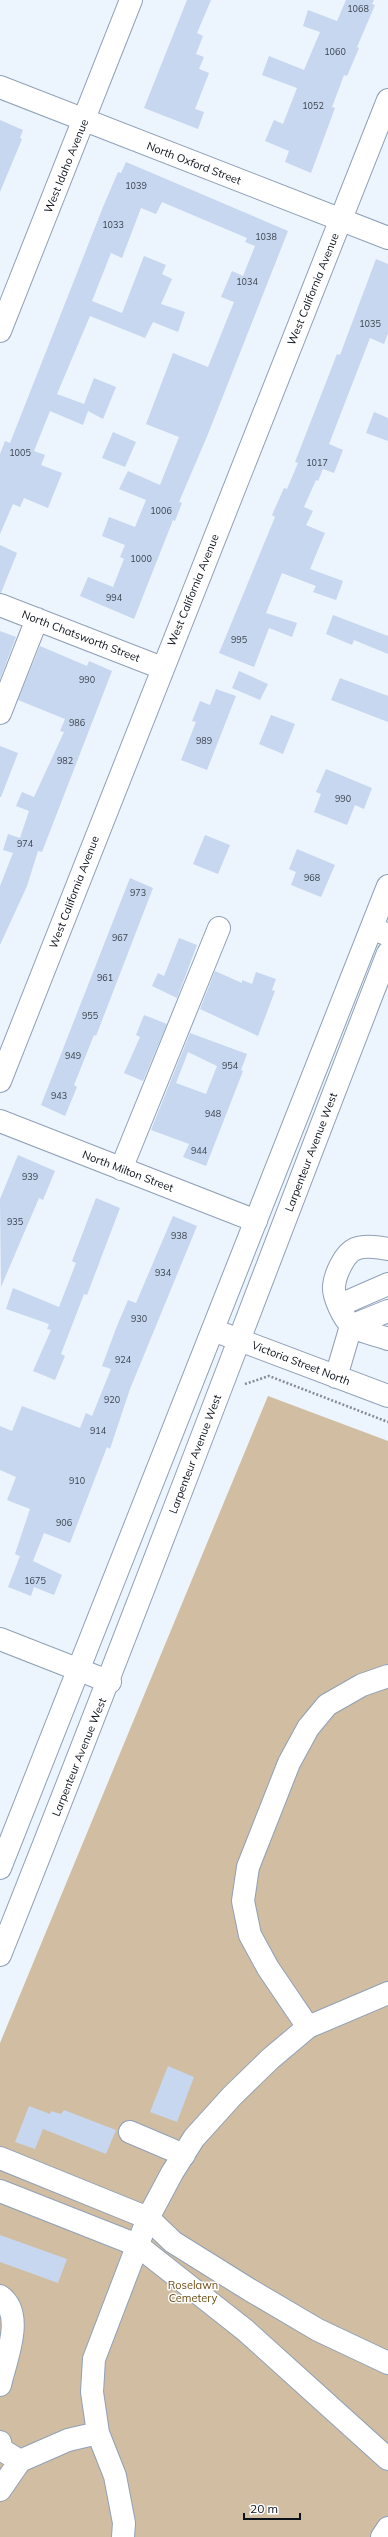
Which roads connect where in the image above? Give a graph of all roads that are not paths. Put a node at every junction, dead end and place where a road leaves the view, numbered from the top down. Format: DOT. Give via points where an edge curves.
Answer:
graph roads {
  1 [pos="131,0"];
  2 [pos="0,87"];
  3 [pos="388,100"];
  4 [pos="84,120"];
  5 [pos="341,220"];
  6 [pos="388,238"];
  7 [pos="0,331"];
  8 [pos="0,605"];
  9 [pos="37,619"];
  10 [pos="162,668"];
  11 [pos="0,713"];
  12 [pos="388,886"];
  13 [pos="219,928"];
  14 [pos="380,931"];
  15 [pos="388,953"];
  16 [pos="0,1081"];
  17 [pos="0,1121"];
  18 [pos="121,1169"];
  19 [pos="256,1221"];
  20 [pos="388,1249"];
  21 [pos="388,1284"];
  22 [pos="340,1305"];
  23 [pos="388,1311"];
  24 [pos="351,1326"];
  25 [pos="213,1330"];
  26 [pos="238,1339"];
  27 [pos="388,1339"];
  28 [pos="336,1377"];
  29 [pos="388,1396"];
  30 [pos="0,1639"];
  31 [pos="80,1670"];
  32 [pos="388,1676"];
  33 [pos="110,1682"];
  34 [pos="0,1868"];
  35 [pos="0,1955"];
  36 [pos="388,1993"];
  37 [pos="308,2026"];
  38 [pos="130,2132"];
  39 [pos="184,2155"];
  40 [pos="0,2158"];
  41 [pos="0,2191"];
  42 [pos="148,2218"];
  43 [pos="137,2245"];
  44 [pos="0,2296"];
  45 [pos="388,2363"];
  46 [pos="0,2385"];
  47 [pos="98,2433"];
  48 [pos="0,2442"];
  49 [pos="388,2459"];
  50 [pos="20,2461"];
  51 [pos="0,2490"];
  52 [pos="388,2528"];
  53 [pos="123,2537"];
  54 [pos="382,2537"];
  1 -- 4 [label="street, West Idaho Avenue"];
  2 -- 4 [label="street, North Oxford Street"];
  3 -- 5 [label="street, West California Avenue"];
  4 -- 5 [label="street, North Oxford Street"];
  4 -- 7 [label="street, West Idaho Avenue"];
  5 -- 6 [label="street, North Oxford Street"];
  5 -- 10 [label="street, West California Avenue"];
  8 -- 9 [label="street, North Chatsworth Street"];
  9 -- 10 [label="street, North Chatsworth Street"];
  9 -- 11 [label="street"];
  10 -- 16 [label="street, West California Avenue"];
  12 -- 14 [label="street"];
  13 -- 18 [label="street"];
  14 -- 19 [label="street"];
  15 -- 26 [label="street, Larpenteur Avenue West"];
  17 -- 18 [label="street, North Milton Street"];
  18 -- 19 [label="street, North Milton Street"];
  19 -- 25 [label="street"];
  20 -- 22 [label="street" via="363,1247 347,1255 334,1287"];
  21 -- 22 [label="street"];
  22 -- 24 [label="street"];
  23 -- 24 [label="street"];
  24 -- 27 [label="street"];
  24 -- 28 [label="street"];
  25 -- 26 [label="street, Victoria Street North"];
  25 -- 31 [label="street"];
  26 -- 28 [label="street, Victoria Street North"];
  26 -- 33 [label="street, Larpenteur Avenue West"];
  28 -- 29 [label="street, Victoria Street North"];
  30 -- 31 [label="street"];
  31 -- 33 [label="street"];
  31 -- 34 [label="street"];
  32 -- 37 [label="street" via="362,1685 327,1704 308,1728 288,1764 248,1867 243,1901 250,1935 268,1968"];
  33 -- 35 [label="street, Larpenteur Avenue West"];
  36 -- 37 [label="street"];
  37 -- 39 [label="street" via="232,2096 194,2138"];
  38 -- 39 [label="street"];
  39 -- 42 [label="street"];
  40 -- 42 [label="street"];
  41 -- 43 [label="street"];
  42 -- 43 [label="street"];
  42 -- 45 [label="street" via="173,2242 250,2290 318,2330"];
  43 -- 47 [label="street" via="94,2359 92,2392"];
  43 -- 49 [label="street" via="245,2330"];
  44 -- 46 [label="street" via="11,2311 14,2329"];
  47 -- 50 [label="street" via="68,2440"];
  47 -- 53 [label="street" via="115,2476 124,2523"];
  48 -- 50 [label="street" via="2,2450"];
  50 -- 51 [label="street"];
  52 -- 54 [label="street"];
}
